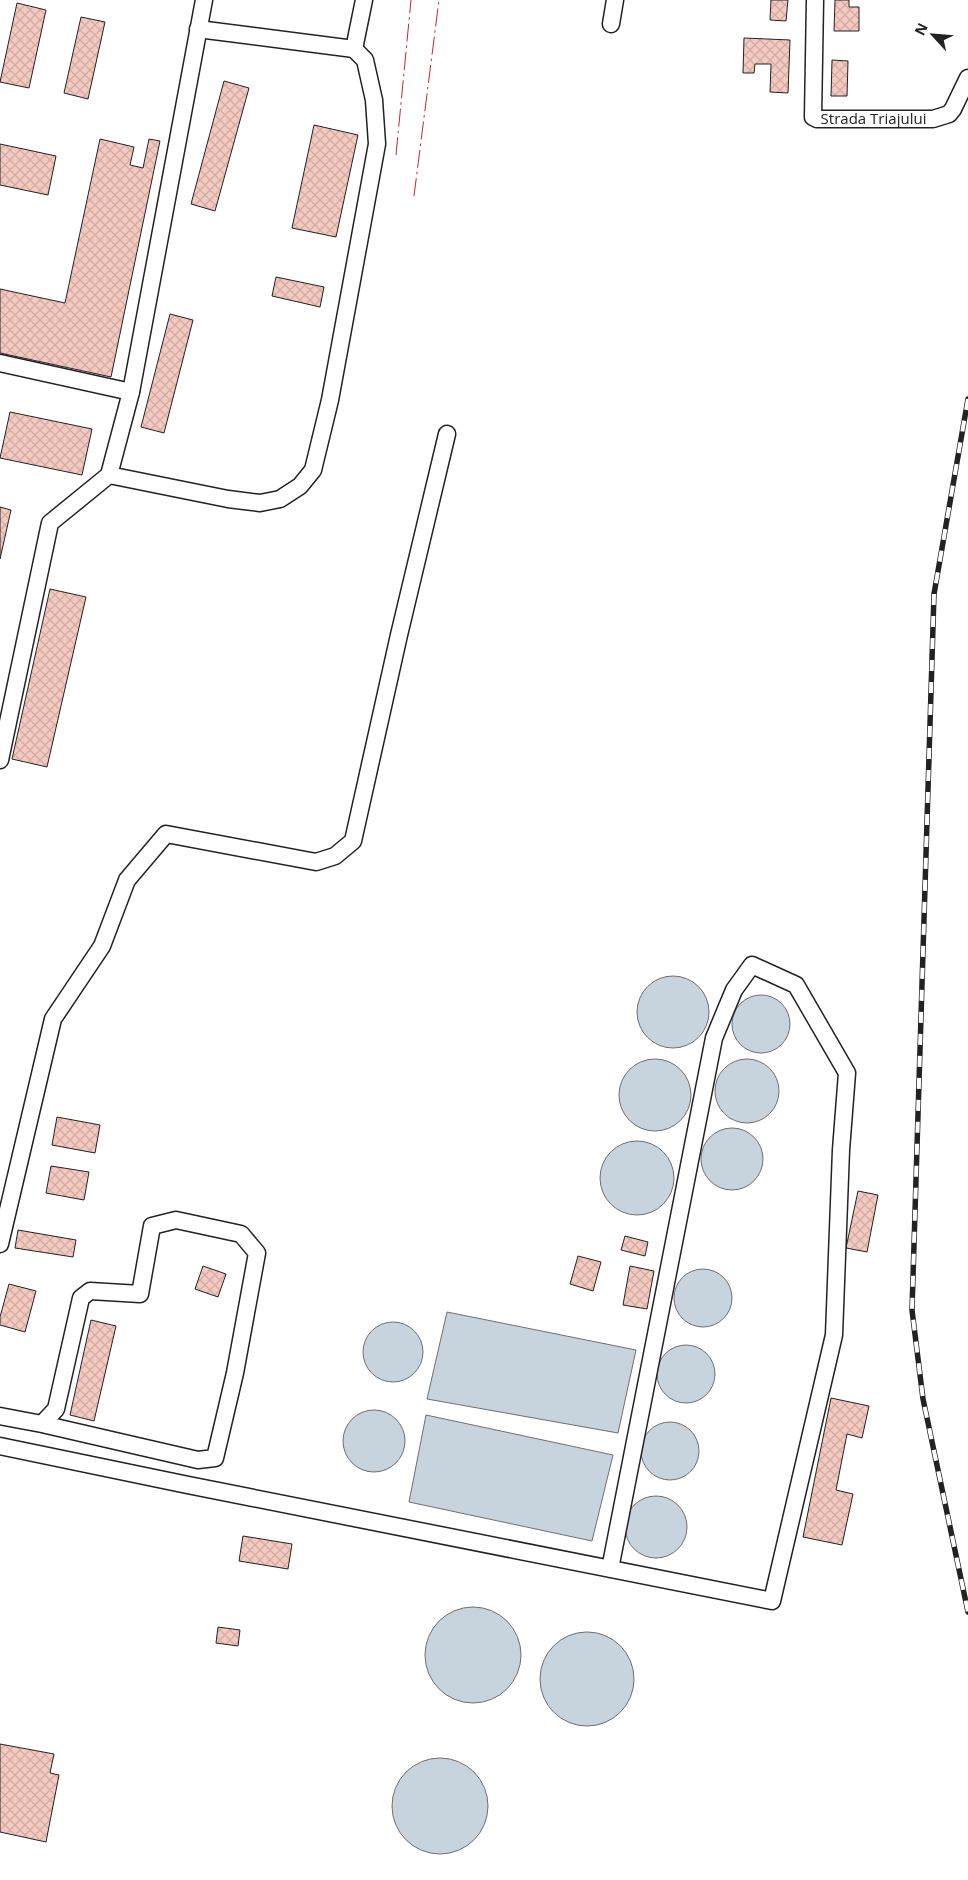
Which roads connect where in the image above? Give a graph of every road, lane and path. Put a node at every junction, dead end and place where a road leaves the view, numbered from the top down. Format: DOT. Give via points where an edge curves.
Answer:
graph roads {
  1 [pos="204,0"];
  2 [pos="364,0"];
  3 [pos="615,0"];
  4 [pos="815,0"];
  5 [pos="611,24"];
  6 [pos="198,29"];
  7 [pos="354,49"];
  8 [pos="968,78"];
  9 [pos="0,363"];
  10 [pos="131,392"];
  11 [pos="447,434"];
  12 [pos="109,475"];
  13 [pos="0,760"];
  14 [pos="0,1244"];
  15 [pos="0,1416"];
  16 [pos="42,1424"];
  17 [pos="0,1446"];
  18 [pos="610,1569"];
  1 -- 6 [label="street"];
  2 -- 7 [label="street"];
  3 -- 5 [label="street"];
  4 -- 8 [label="street, Strada Triajului" via="813,117 933,119 949,114"];
  6 -- 7 [label="street"];
  6 -- 10 [label="street"];
  7 -- 12 [label="street" via="365,60 374,100 376,144 330,400 313,470 300,486 287,495 260,503"];
  9 -- 10 [label="street"];
  10 -- 12 [label="street"];
  11 -- 14 [label="street" via="353,841 336,856 316,862 166,834 126,880 102,946 53,1019"];
  12 -- 13 [label="street" via="50,524"];
  15 -- 16 [label="street"];
  16 -- 16 [label="street" via="56,1409 81,1298 90,1291 140,1294 152,1226 176,1220 240,1234 257,1253 235,1373 215,1458 198,1460"];
  17 -- 18 [label="street"];
  18 -- 18 [label="street" via="772,1601 834,1335 847,1073 796,985 752,965 734,990 714,1038"];
}
